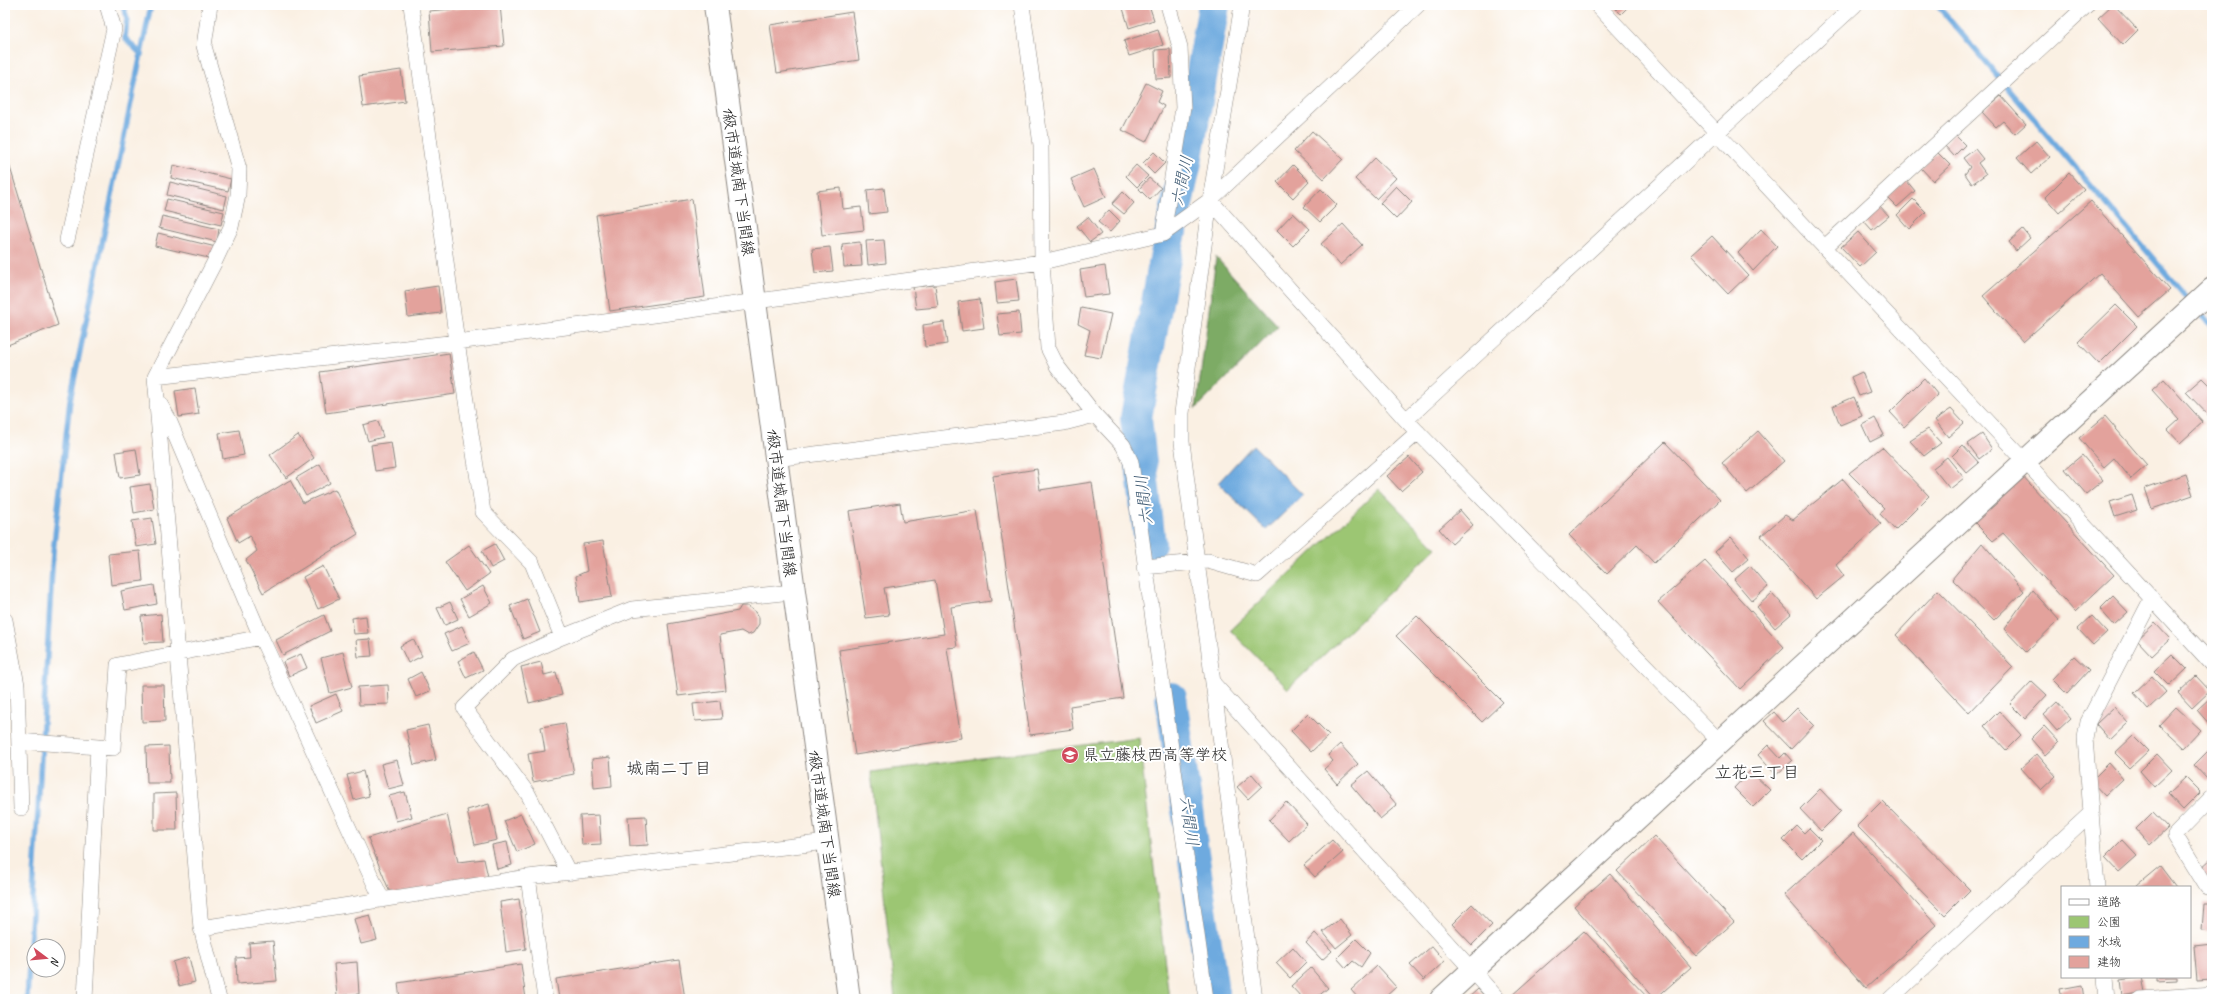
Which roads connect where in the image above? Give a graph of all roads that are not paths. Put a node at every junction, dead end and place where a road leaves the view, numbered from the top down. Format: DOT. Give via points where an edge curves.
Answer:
graph roads {
  1 [pos="107,5"];
  2 [pos="210,5"];
  3 [pos="411,5"];
  4 [pos="715,5"];
  5 [pos="1022,5"];
  6 [pos="1168,5"];
  7 [pos="1242,5"];
  8 [pos="1418,5"];
  9 [pos="1597,5"];
  10 [pos="1855,5"];
  11 [pos="2087,5"];
  12 [pos="1717,134"];
  13 [pos="1210,200"];
  14 [pos="1163,234"];
  15 [pos="67,240"];
  16 [pos="1825,247"];
  17 [pos="1042,262"];
  18 [pos="2212,289"];
  19 [pos="754,300"];
  20 [pos="457,342"];
  21 [pos="154,377"];
  22 [pos="157,399"];
  23 [pos="1095,415"];
  24 [pos="1406,420"];
  25 [pos="1418,432"];
  26 [pos="775,459"];
  27 [pos="2024,460"];
  28 [pos="1197,562"];
  29 [pos="1144,567"];
  30 [pos="792,592"];
  31 [pos="2152,598"];
  32 [pos="5,620"];
  33 [pos="261,637"];
  34 [pos="562,637"];
  35 [pos="177,653"];
  36 [pos="2212,664"];
  37 [pos="1213,684"];
  38 [pos="18,741"];
  39 [pos="1719,741"];
  40 [pos="98,748"];
  41 [pos="2212,797"];
  42 [pos="20,808"];
  43 [pos="2091,813"];
  44 [pos="827,842"];
  45 [pos="569,873"];
  46 [pos="528,877"];
  47 [pos="2097,886"];
  48 [pos="2207,887"];
  49 [pos="382,900"];
  50 [pos="201,928"];
  51 [pos="1472,970"];
  52 [pos="2105,978"];
  53 [pos="2212,994"];
  54 [pos="85,999"];
  55 [pos="219,999"];
  56 [pos="545,999"];
  57 [pos="849,999"];
  58 [pos="1206,999"];
  59 [pos="1255,999"];
  60 [pos="1441,999"];
  61 [pos="1498,999"];
  62 [pos="1890,999"];
  63 [pos="2107,999"];
  64 [pos="2141,999"];
  1 -- 15 [label="street" via="114,29"];
  2 -- 21 [label="street" via="204,46 239,169 238,195 231,227"];
  3 -- 20 [label="street"];
  4 -- 19 [label="street, 1級市道城南下当間線"];
  5 -- 17 [label="street" via="1041,145"];
  6 -- 14 [label="street" via="1180,47 1183,108"];
  7 -- 13 [label="street"];
  8 -- 13 [label="street"];
  9 -- 12 [label="street"];
  10 -- 12 [label="street"];
  11 -- 16 [label="street"];
  12 -- 16 [label="street"];
  12 -- 24 [label="street"];
  13 -- 14 [label="street"];
  13 -- 24 [label="street"];
  13 -- 28 [label="street" via="1182,413 1182,442"];
  14 -- 17 [label="street"];
  16 -- 27 [label="street"];
  17 -- 19 [label="street"];
  17 -- 23 [label="street" via="1048,348 1057,366"];
  18 -- 27 [label="street"];
  19 -- 20 [label="street"];
  19 -- 26 [label="street, 1級市道城南下当間線"];
  20 -- 21 [label="street"];
  20 -- 34 [label="street" via="483,512 532,563"];
  21 -- 22 [label="street"];
  22 -- 33 [label="street" via="168,418"];
  22 -- 35 [label="street"];
  23 -- 26 [label="street" via="1064,423"];
  23 -- 29 [label="street" via="1123,445 1131,462"];
  24 -- 25 [label="street"];
  25 -- 28 [label="street" via="1257,575 1208,561"];
  25 -- 39 [label="street"];
  26 -- 30 [label="street, 1級市道城南下当間線"];
  27 -- 31 [label="street"];
  27 -- 39 [label="street"];
  28 -- 29 [label="street"];
  28 -- 37 [label="street"];
  29 -- 58 [label="street"];
  30 -- 34 [label="street" via="632,609"];
  30 -- 44 [label="street, 1級市道城南下当間線"];
  31 -- 36 [label="street"];
  31 -- 43 [label="street" via="2088,722 2085,738"];
  32 -- 38 [label="street" via="17,685"];
  33 -- 35 [label="street"];
  33 -- 49 [label="street"];
  34 -- 45 [label="street" via="513,659 464,708 528,794"];
  35 -- 40 [label="street" via="118,665 113,748"];
  35 -- 50 [label="street"];
  37 -- 51 [label="street"];
  37 -- 59 [label="street"];
  38 -- 40 [label="street"];
  38 -- 42 [label="street"];
  39 -- 51 [label="street"];
  40 -- 54 [label="street"];
  41 -- 48 [label="street" via="2175,835"];
  43 -- 47 [label="street"];
  43 -- 62 [label="street"];
  44 -- 45 [label="street"];
  44 -- 57 [label="street, 1級市道城南下当間線"];
  45 -- 46 [label="street"];
  46 -- 49 [label="street"];
  46 -- 56 [label="street"];
  49 -- 50 [label="street"];
  50 -- 55 [label="street"];
  51 -- 60 [label="street"];
  51 -- 61 [label="street"];
  52 -- 63 [label="street"];
  53 -- 64 [label="street"];
}
